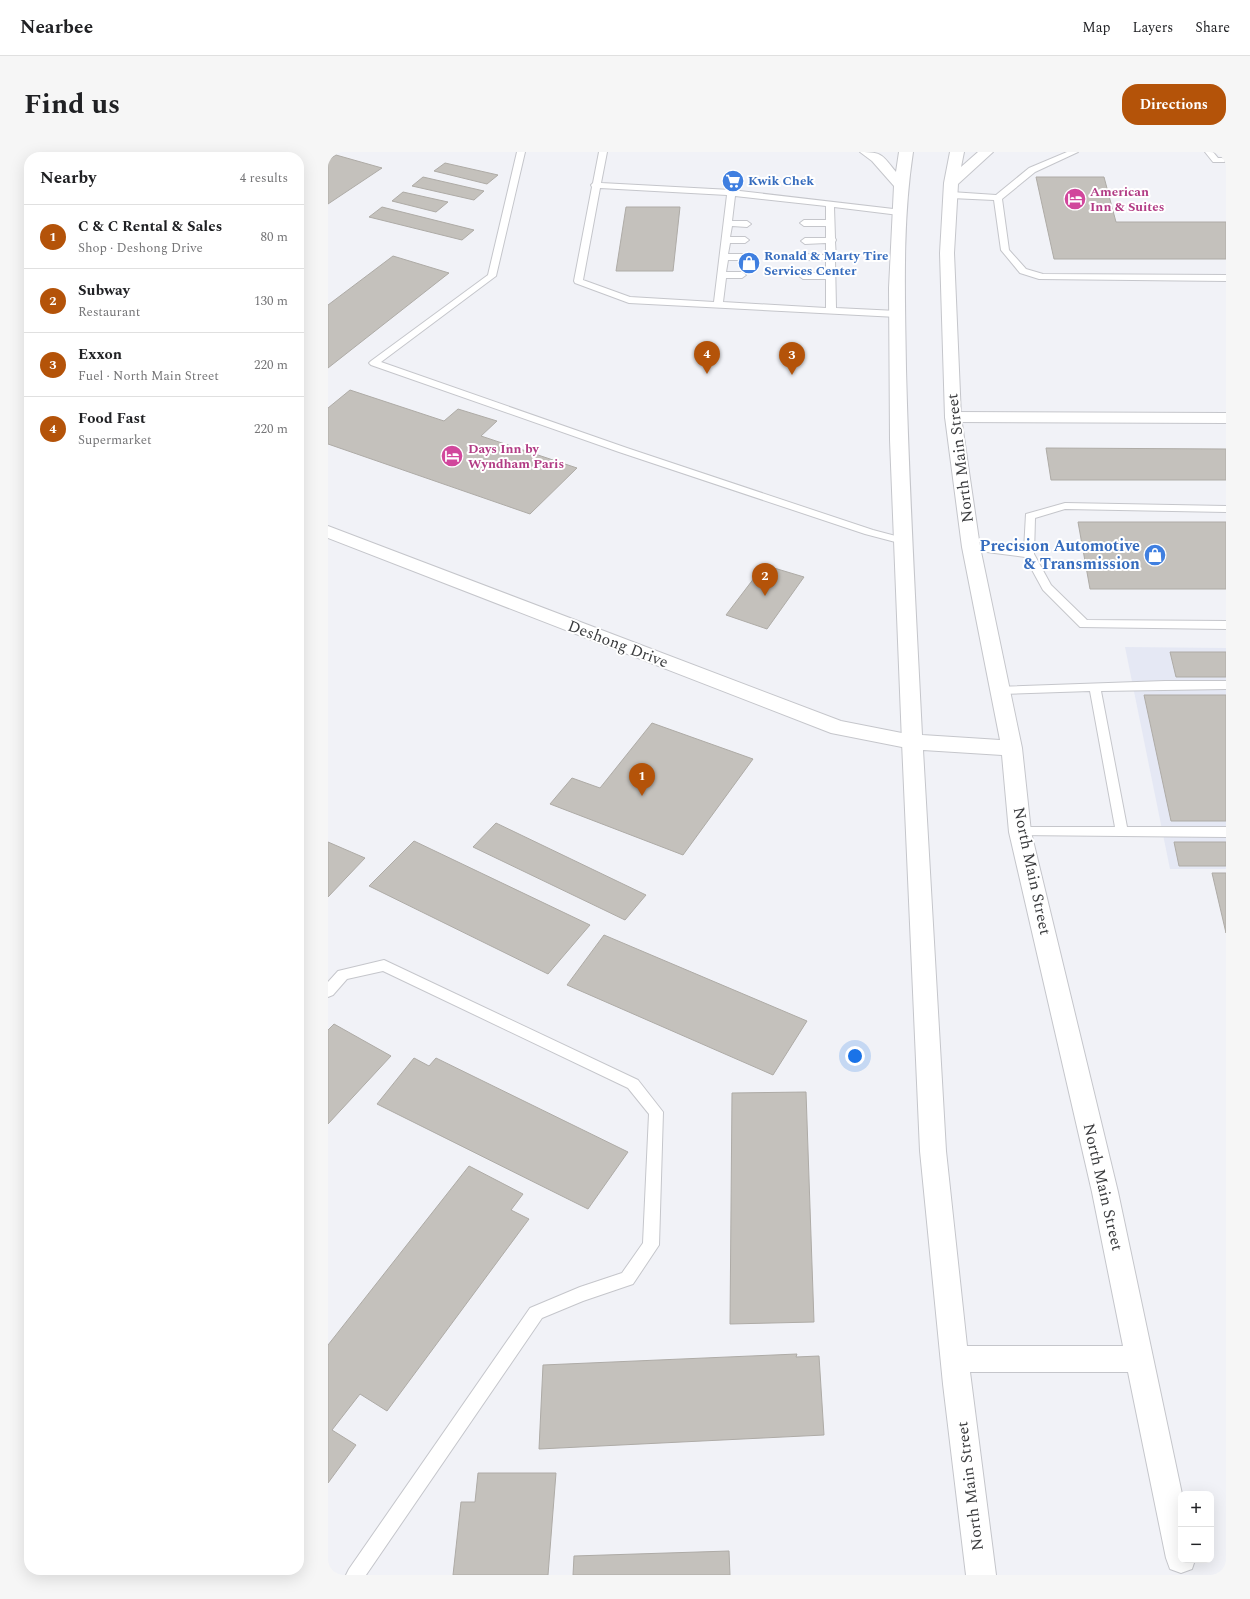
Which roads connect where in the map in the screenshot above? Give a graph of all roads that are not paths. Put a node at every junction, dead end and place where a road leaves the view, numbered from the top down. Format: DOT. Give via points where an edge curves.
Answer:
graph roads {
  1 [pos="521,152"];
  2 [pos="603,152"];
  3 [pos="867,152"];
  4 [pos="906,152"];
  5 [pos="957,152"];
  6 [pos="986,152"];
  7 [pos="1074,152"];
  8 [pos="1209,152"];
  9 [pos="1226,160"];
  10 [pos="596,185"];
  11 [pos="901,186"];
  12 [pos="951,189"];
  13 [pos="731,193"];
  14 [pos="998,198"];
  15 [pos="830,205"];
  16 [pos="899,212"];
  17 [pos="728,223"];
  18 [pos="804,223"];
  19 [pos="831,223"];
  20 [pos="747,224"];
  21 [pos="726,240"];
  22 [pos="745,240"];
  23 [pos="832,240"];
  24 [pos="805,241"];
  25 [pos="725,257"];
  26 [pos="744,257"];
  27 [pos="804,257"];
  28 [pos="832,258"];
  29 [pos="722,275"];
  30 [pos="742,275"];
  31 [pos="803,276"];
  32 [pos="832,276"];
  33 [pos="1226,278"];
  34 [pos="718,304"];
  35 [pos="831,309"];
  36 [pos="897,314"];
  37 [pos="953,417"];
  38 [pos="1226,418"];
  39 [pos="1226,509"];
  40 [pos="328,532"];
  41 [pos="903,541"];
  42 [pos="971,547"];
  43 [pos="1029,554"];
  44 [pos="1226,625"];
  45 [pos="1226,685"];
  46 [pos="1095,688"];
  47 [pos="1000,690"];
  48 [pos="912,742"];
  49 [pos="1012,748"];
  50 [pos="1020,832"];
  51 [pos="1122,832"];
  52 [pos="1226,832"];
  53 [pos="328,991"];
  54 [pos="955,1359"];
  55 [pos="1140,1359"];
  56 [pos="1178,1544"];
  57 [pos="1182,1563"];
  58 [pos="355,1575"];
  59 [pos="981,1575"];
  60 [pos="1185,1575"];
  1 -- 41 [label="lane" via="492,276 374,363 623,450"];
  2 -- 10 [label="lane"];
  3 -- 11 [label="main road" via="878,158"];
  4 -- 11 [label="main road, North Main Street"];
  5 -- 12 [label="main road, North Main Street"];
  6 -- 12 [label="main road"];
  7 -- 14 [label="lane" via="1032,170"];
  8 -- 9 [label="lane" via="1216,160"];
  10 -- 13 [label="lane"];
  10 -- 34 [label="lane" via="578,281 629,300"];
  11 -- 16 [label="main road, North Main Street"];
  12 -- 14 [label="lane"];
  12 -- 37 [label="main road, North Main Street" via="948,253"];
  13 -- 15 [label="lane"];
  13 -- 17 [label="lane"];
  14 -- 33 [label="lane" via="1005,250 1023,270 1042,277"];
  15 -- 16 [label="lane"];
  15 -- 19 [label="lane"];
  16 -- 36 [label="main road, North Main Street"];
  17 -- 20 [label="lane"];
  17 -- 21 [label="lane"];
  18 -- 19 [label="lane"];
  19 -- 23 [label="lane"];
  21 -- 22 [label="lane"];
  21 -- 25 [label="lane"];
  23 -- 24 [label="lane"];
  23 -- 28 [label="lane"];
  25 -- 26 [label="lane"];
  25 -- 29 [label="lane"];
  27 -- 28 [label="lane"];
  28 -- 32 [label="lane"];
  29 -- 30 [label="lane"];
  29 -- 34 [label="lane"];
  31 -- 32 [label="lane"];
  32 -- 35 [label="lane"];
  34 -- 35 [label="lane"];
  35 -- 36 [label="lane"];
  36 -- 41 [label="main road, North Main Street"];
  37 -- 38 [label="main road"];
  37 -- 42 [label="main road, North Main Street"];
  39 -- 43 [label="lane" via="1065,506 1030,516"];
  40 -- 48 [label="main road, Deshong Drive" via="838,728"];
  41 -- 48 [label="main road, North Main Street"];
  42 -- 43 [label="lane"];
  42 -- 47 [label="main road, North Main Street"];
  43 -- 44 [label="lane" via="1047,587 1084,624"];
  45 -- 46 [label="lane"];
  46 -- 47 [label="lane"];
  46 -- 51 [label="lane"];
  47 -- 49 [label="main road, North Main Street"];
  48 -- 49 [label="main road, Deshong Drive"];
  48 -- 54 [label="main road, North Main Street" via="933,1151"];
  49 -- 50 [label="main road, North Main Street"];
  50 -- 51 [label="lane"];
  50 -- 55 [label="main road, North Main Street" via="1103,1184"];
  51 -- 52 [label="lane"];
  53 -- 58 [label="lane" via="343,975 384,965 633,1084 656,1112 651,1245 627,1280 580,1294 536,1313"];
  54 -- 55 [label="main road"];
  54 -- 59 [label="main road, North Main Street"];
  55 -- 56 [label="main road, North Main Street"];
  57 -- 60 [label="main road, North Main Street"];
}
